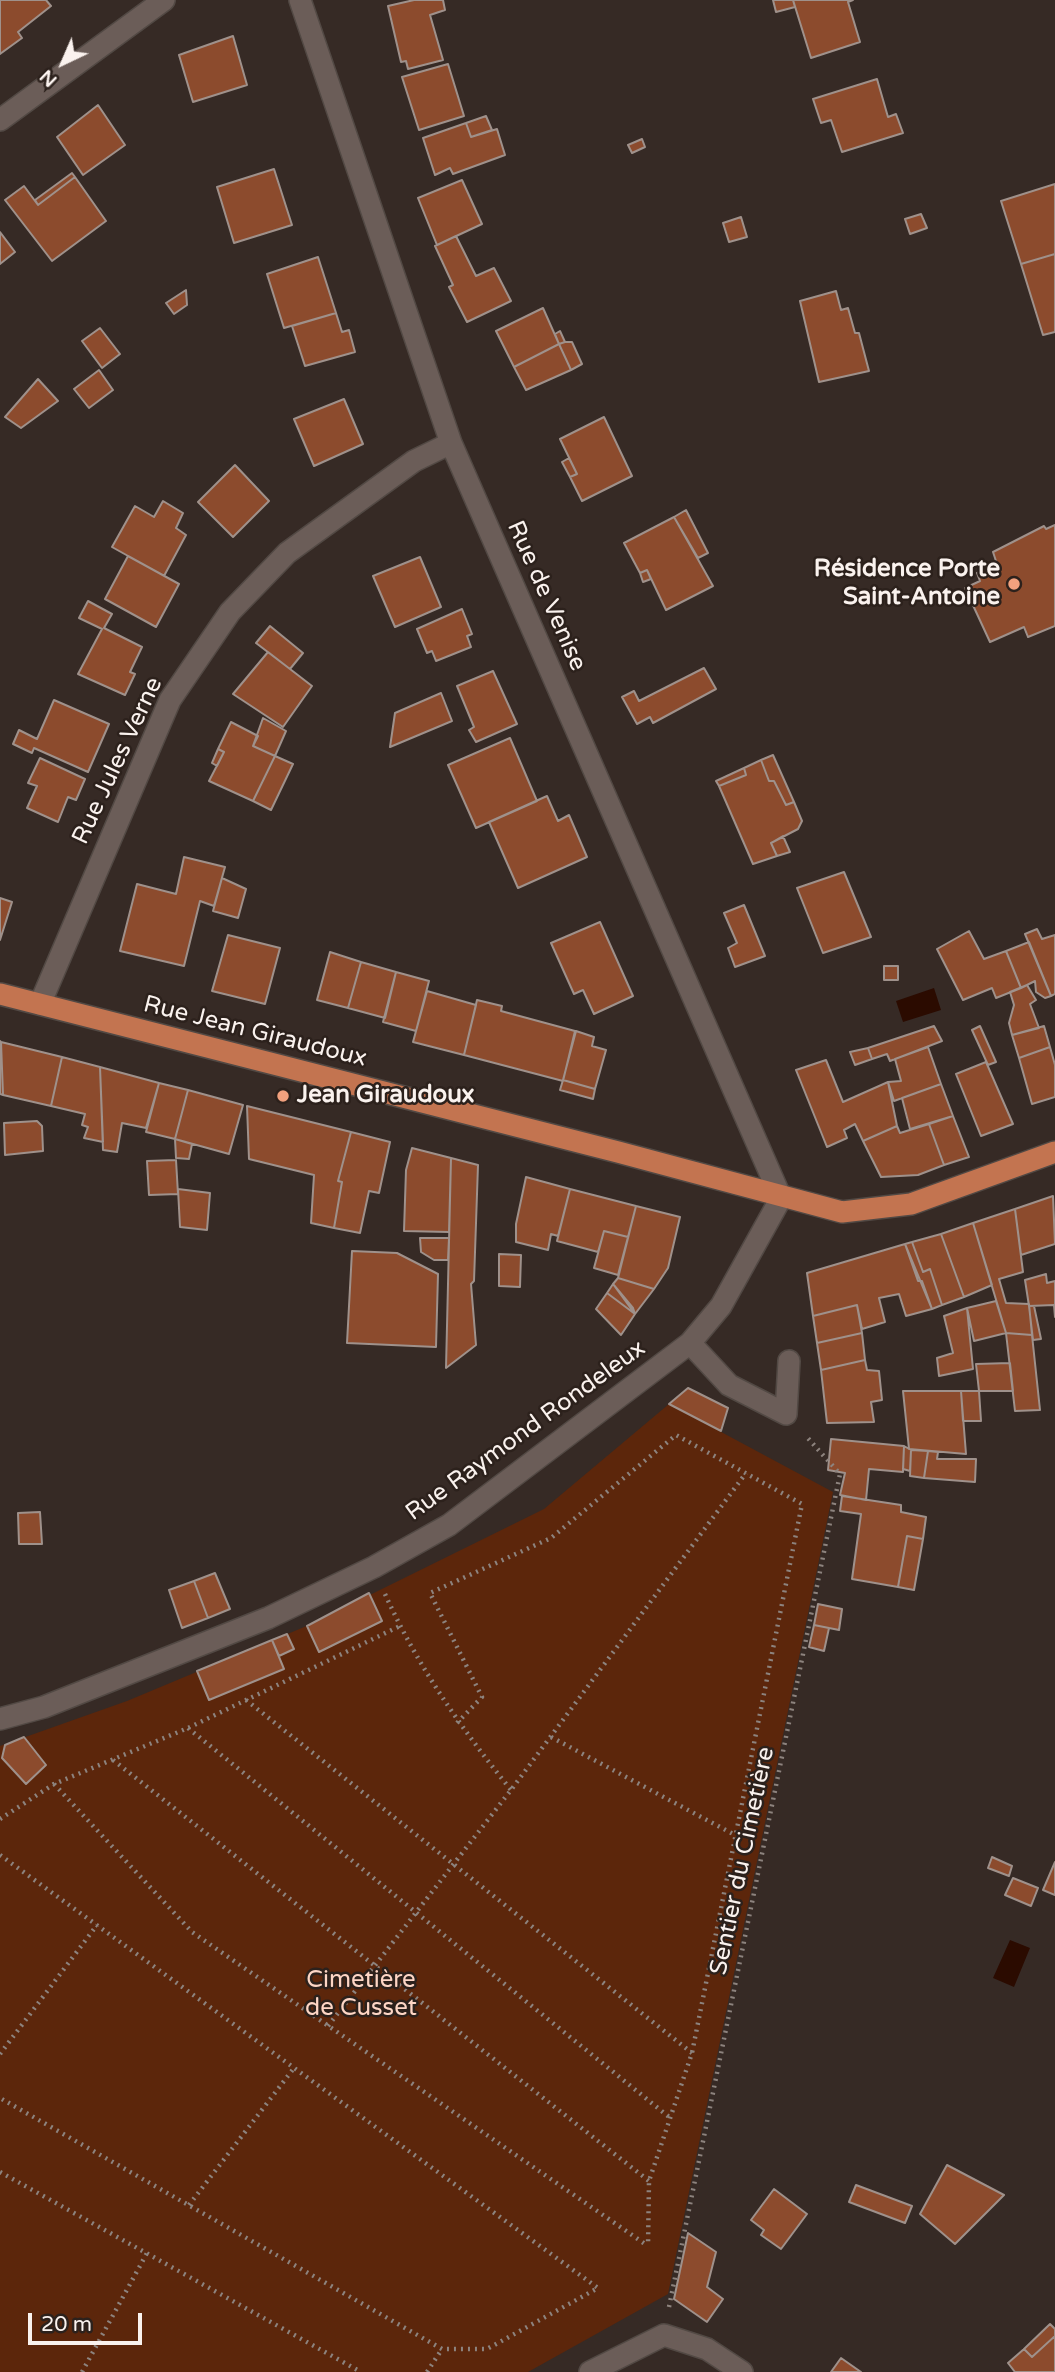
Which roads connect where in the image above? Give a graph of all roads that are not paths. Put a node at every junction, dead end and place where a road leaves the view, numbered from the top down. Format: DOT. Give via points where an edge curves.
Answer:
graph roads {
  1 [pos="164,0"];
  2 [pos="300,0"];
  3 [pos="0,120"];
  4 [pos="451,443"];
  5 [pos="0,994"];
  6 [pos="40,1004"];
  7 [pos="1055,1152"];
  8 [pos="781,1198"];
  9 [pos="690,1343"];
  10 [pos="789,1361"];
  11 [pos="0,1719"];
  12 [pos="590,2372"];
  13 [pos="742,2372"];
  1 -- 3 [label="street"];
  2 -- 4 [label="street, Rue de Venise"];
  4 -- 6 [label="street, Rue Jules Verne" via="414,461 287,553 230,612 170,700"];
  4 -- 8 [label="street, Rue de Venise"];
  5 -- 6 [label="main road, Rue Jean Giraudoux"];
  6 -- 8 [label="main road, Rue Jean Giraudoux"];
  7 -- 8 [label="main road, Rue Jean Giraudoux" via="911,1205 842,1212"];
  8 -- 9 [label="street, Rue Raymond Rondeleux" via="722,1306"];
  9 -- 10 [label="street" via="729,1385 786,1415"];
  9 -- 11 [label="street, Rue Raymond Rondeleux" via="449,1525 374,1567 268,1618 44,1707"];
  12 -- 13 [label="street" via="664,2335 707,2349"];
}
